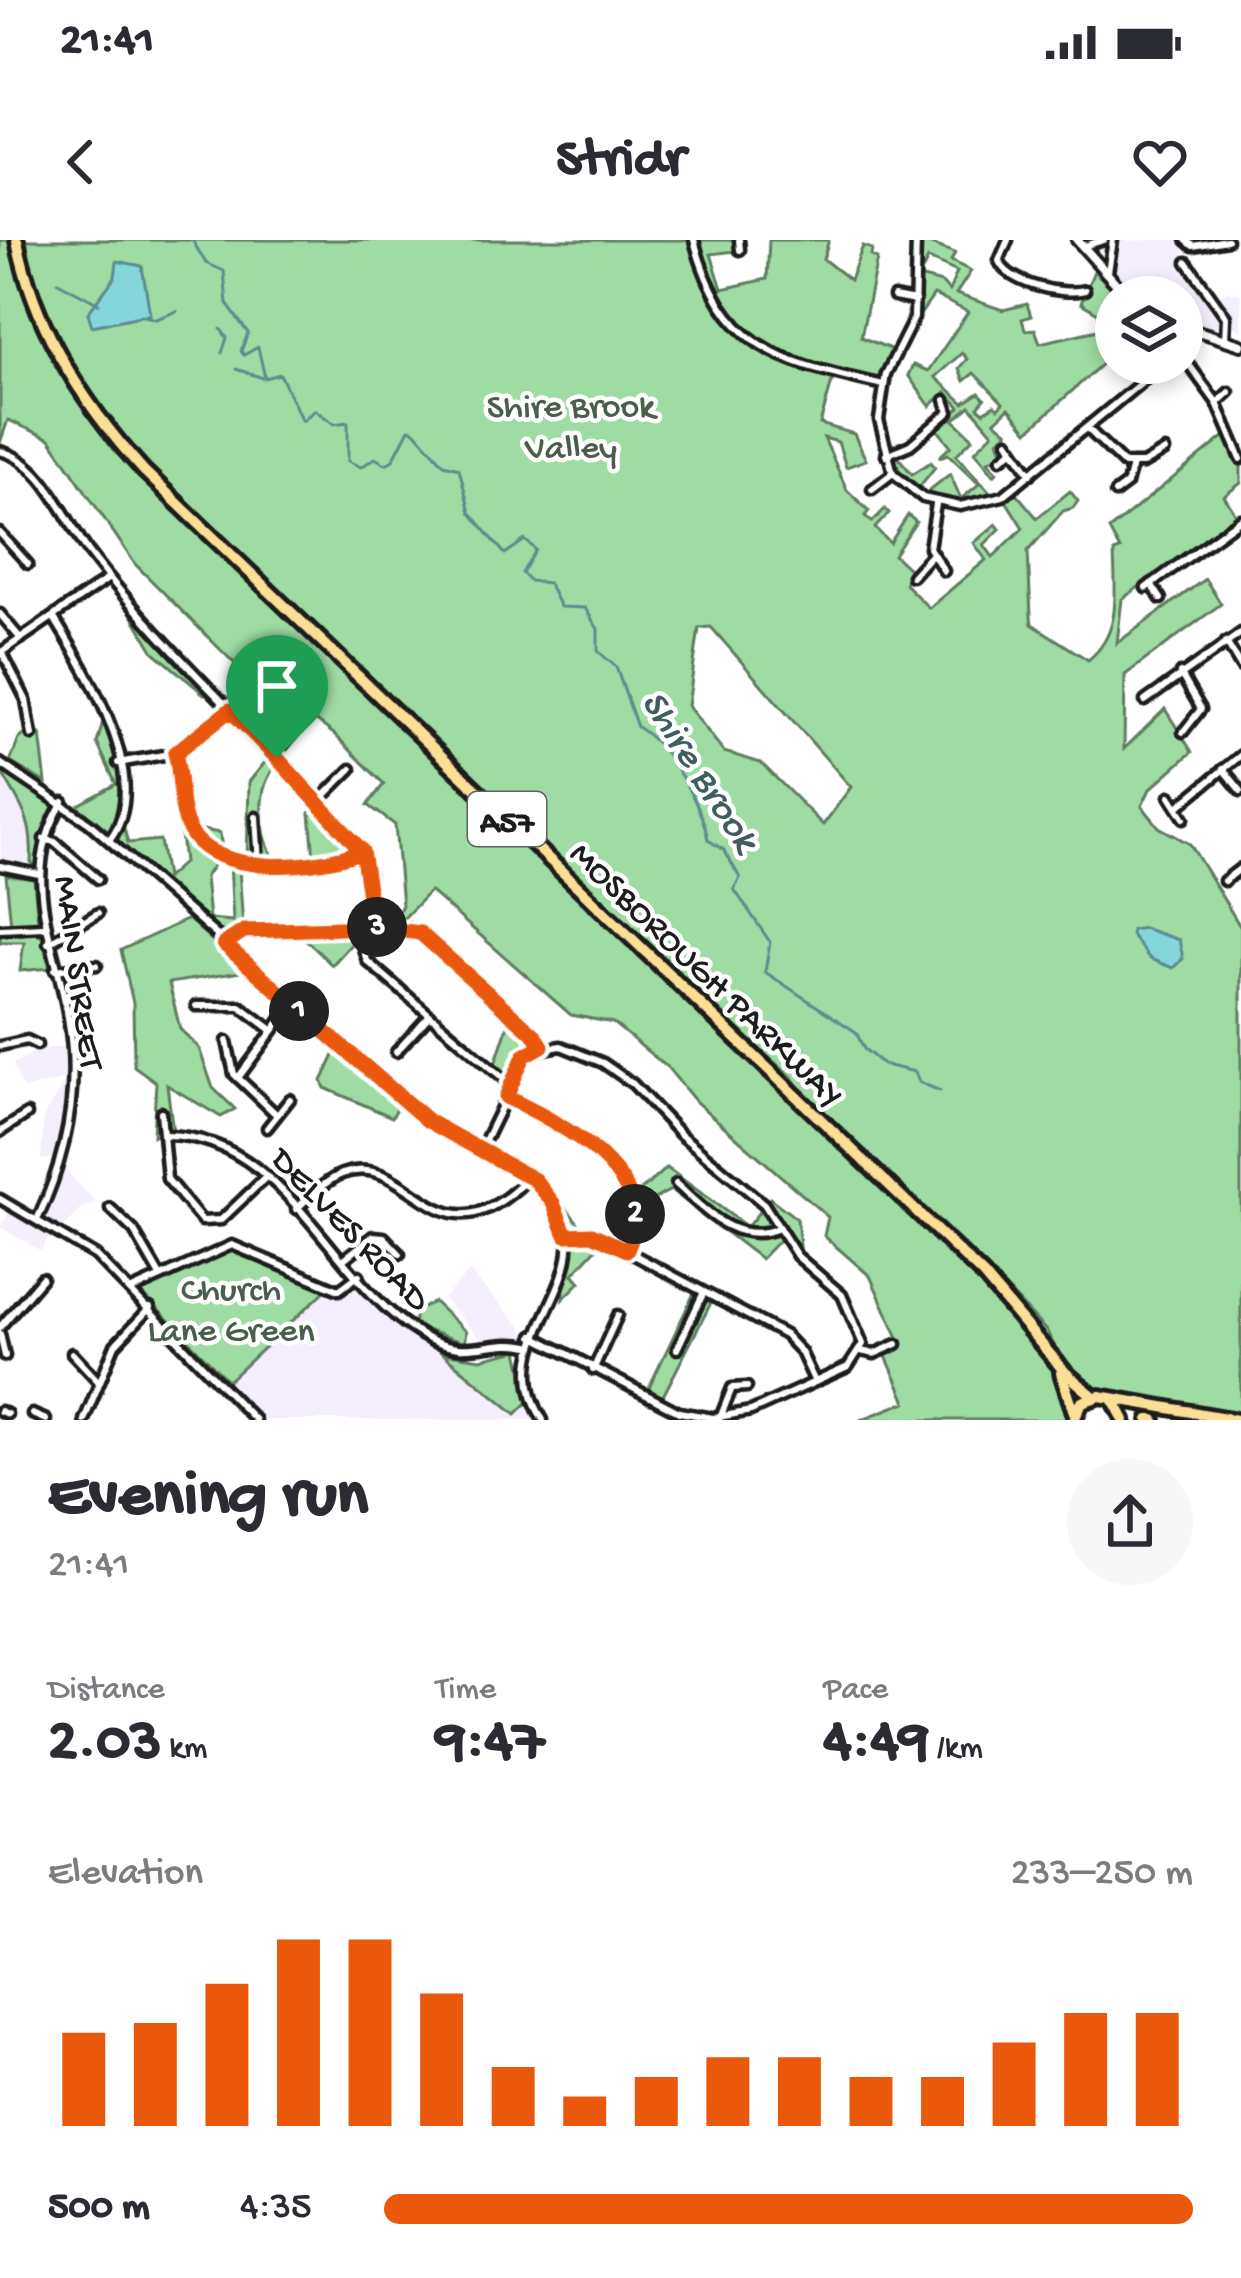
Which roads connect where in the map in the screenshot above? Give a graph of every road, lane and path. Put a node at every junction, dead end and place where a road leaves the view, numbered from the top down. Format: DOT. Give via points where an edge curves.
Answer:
graph roads {
  1 [pos="17,240"];
  2 [pos="694,240"];
  3 [pos="739,240"];
  4 [pos="916,240"];
  5 [pos="1008,240"];
  6 [pos="1109,240"];
  7 [pos="1228,240"];
  8 [pos="1186,242"];
  9 [pos="1080,243"];
  10 [pos="740,250"];
  11 [pos="1187,262"];
  12 [pos="1108,276"];
  13 [pos="1085,290"];
  14 [pos="894,297"];
  15 [pos="916,301"];
  16 [pos="1203,332"];
  17 [pos="1225,340"];
  18 [pos="1241,345"];
  19 [pos="1203,382"];
  20 [pos="1140,384"];
  21 [pos="884,385"];
  22 [pos="1229,392"];
  23 [pos="945,400"];
  24 [pos="1217,403"];
  25 [pos="1087,428"];
  26 [pos="1008,441"];
  27 [pos="0,451"];
  28 [pos="1011,451"];
  29 [pos="1165,451"];
  30 [pos="886,455"];
  31 [pos="1001,459"];
  32 [pos="1241,459"];
  33 [pos="1132,465"];
  34 [pos="893,473"];
  35 [pos="1031,475"];
  36 [pos="872,489"];
  37 [pos="1115,493"];
  38 [pos="936,504"];
  39 [pos="1241,519"];
  40 [pos="0,533"];
  41 [pos="931,555"];
  42 [pos="28,564"];
  43 [pos="939,567"];
  44 [pos="912,576"];
  45 [pos="109,578"];
  46 [pos="1161,599"];
  47 [pos="0,614"];
  48 [pos="54,618"];
  49 [pos="1241,633"];
  50 [pos="21,639"];
  51 [pos="1226,642"];
  52 [pos="1,652"];
  53 [pos="1241,667"];
  54 [pos="1180,673"];
  55 [pos="1145,701"];
  56 [pos="1201,709"];
  57 [pos="230,710"];
  58 [pos="1213,710"];
  59 [pos="302,722"];
  60 [pos="1183,732"];
  61 [pos="32,735"];
  62 [pos="175,753"];
  63 [pos="1241,755"];
  64 [pos="274,756"];
  65 [pos="0,763"];
  66 [pos="118,763"];
  67 [pos="351,769"];
  68 [pos="1223,769"];
  69 [pos="1241,791"];
  70 [pos="1170,796"];
  71 [pos="319,801"];
  72 [pos="63,802"];
  73 [pos="1179,806"];
  74 [pos="256,817"];
  75 [pos="1184,818"];
  76 [pos="44,839"];
  77 [pos="109,840"];
  78 [pos="362,851"];
  79 [pos="260,864"];
  80 [pos="0,866"];
  81 [pos="1241,868"];
  82 [pos="39,874"];
  83 [pos="98,879"];
  84 [pos="1224,881"];
  85 [pos="98,913"];
  86 [pos="44,926"];
  87 [pos="356,927"];
  88 [pos="374,927"];
  89 [pos="0,928"];
  90 [pos="48,943"];
  91 [pos="224,944"];
  92 [pos="97,964"];
  93 [pos="55,970"];
  94 [pos="292,1005"];
  95 [pos="196,1006"];
  96 [pos="429,1016"];
  97 [pos="272,1030"];
  98 [pos="227,1041"];
  99 [pos="37,1045"];
  100 [pos="0,1046"];
  101 [pos="542,1046"];
  102 [pos="396,1052"];
  103 [pos="238,1078"];
  104 [pos="511,1084"];
  105 [pos="506,1097"];
  106 [pos="290,1099"];
  107 [pos="160,1112"];
  108 [pos="27,1114"];
  109 [pos="277,1115"];
  110 [pos="267,1128"];
  111 [pos="0,1132"];
  112 [pos="163,1135"];
  113 [pos="479,1153"];
  114 [pos="530,1176"];
  115 [pos="266,1177"];
  116 [pos="676,1184"];
  117 [pos="0,1199"];
  118 [pos="110,1208"];
  119 [pos="296,1209"];
  120 [pos="38,1220"];
  121 [pos="778,1228"];
  122 [pos="566,1235"];
  123 [pos="627,1250"];
  124 [pos="400,1254"];
  125 [pos="344,1259"];
  126 [pos="359,1275"];
  127 [pos="160,1276"];
  128 [pos="42,1278"];
  129 [pos="131,1290"];
  130 [pos="703,1294"];
  131 [pos="150,1309"];
  132 [pos="618,1315"];
  133 [pos="0,1330"];
  134 [pos="533,1336"];
  135 [pos="897,1344"];
  136 [pos="529,1346"];
  137 [pos="677,1349"];
  138 [pos="862,1351"];
  139 [pos="72,1353"];
  140 [pos="5,1356"];
  141 [pos="1055,1359"];
  142 [pos="592,1370"];
  143 [pos="98,1382"];
  144 [pos="815,1382"];
  145 [pos="747,1387"];
  146 [pos="1094,1396"];
  147 [pos="1111,1399"];
  148 [pos="32,1414"];
  149 [pos="1074,1417"];
  150 [pos="720,1418"];
  151 [pos="46,1420"];
  152 [pos="84,1420"];
  153 [pos="255,1420"];
  154 [pos="543,1420"];
  155 [pos="1124,1420"];
  156 [pos="1237,1420"];
  1 -- 141 [label="highway, MOSBOROUGH PARKWAY / A57" via="65,367 144,471 983,1275"];
  2 -- 21 [label="street" via="713,297 746,338 789,361"];
  3 -- 10 [label="street"];
  4 -- 15 [label="street"];
  5 -- 13 [label="street" via="999,258 1007,274 1058,295"];
  6 -- 9 [label="street"];
  6 -- 12 [label="street"];
  7 -- 8 [label="street"];
  9 -- 12 [label="main road"];
  11 -- 17 [label="street" via="1226,317"];
  14 -- 15 [label="street"];
  15 -- 21 [label="street"];
  16 -- 17 [label="main road"];
  17 -- 18 [label="main road"];
  19 -- 24 [label="street"];
  20 -- 25 [label="street"];
  21 -- 30 [label="street"];
  22 -- 24 [label="street"];
  23 -- 30 [label="street" via="948,413 910,446"];
  24 -- 32 [label="street"];
  25 -- 33 [label="street" via="1111,457"];
  25 -- 35 [label="street"];
  26 -- 28 [label="street"];
  27 -- 45 [label="street" via="34,471"];
  28 -- 31 [label="street"];
  28 -- 35 [label="street"];
  29 -- 33 [label="street"];
  30 -- 34 [label="street"];
  33 -- 37 [label="street"];
  34 -- 36 [label="street"];
  34 -- 38 [label="street"];
  35 -- 38 [label="street" via="992,501"];
  38 -- 41 [label="street"];
  39 -- 46 [label="street" via="1148,586"];
  40 -- 42 [label="street"];
  41 -- 43 [label="street"];
  41 -- 44 [label="street"];
  45 -- 48 [label="street"];
  45 -- 57 [label="street"];
  47 -- 50 [label="street"];
  48 -- 50 [label="street"];
  48 -- 66 [label="street" via="107,706"];
  49 -- 51 [label="street"];
  50 -- 52 [label="street"];
  51 -- 53 [label="street"];
  51 -- 54 [label="street"];
  52 -- 61 [label="street" via="26,700"];
  54 -- 55 [label="street"];
  54 -- 56 [label="street"];
  56 -- 58 [label="street"];
  56 -- 60 [label="street"];
  57 -- 62 [label="street"];
  57 -- 64 [label="street"];
  59 -- 64 [label="street"];
  62 -- 66 [label="street"];
  62 -- 79 [label="street" via="193,835 221,858"];
  63 -- 68 [label="street"];
  64 -- 71 [label="street"];
  65 -- 72 [label="street"];
  66 -- 77 [label="street" via="123,809"];
  67 -- 71 [label="street"];
  68 -- 69 [label="street"];
  68 -- 73 [label="street"];
  70 -- 73 [label="street"];
  71 -- 78 [label="street"];
  72 -- 76 [label="street, MAIN STREET"];
  72 -- 77 [label="street"];
  73 -- 75 [label="street"];
  74 -- 79 [label="street"];
  76 -- 82 [label="street, MAIN STREET"];
  76 -- 83 [label="street"];
  77 -- 91 [label="street"];
  78 -- 79 [label="street"];
  78 -- 88 [label="street"];
  80 -- 82 [label="street"];
  81 -- 84 [label="street"];
  82 -- 86 [label="street, MAIN STREET"];
  85 -- 90 [label="street"];
  86 -- 89 [label="street"];
  86 -- 90 [label="street, MAIN STREET"];
  87 -- 88 [label="street"];
  87 -- 91 [label="street" via="244,931"];
  87 -- 96 [label="street" via="366,959"];
  88 -- 101 [label="street" via="420,933"];
  90 -- 93 [label="street, MAIN STREET"];
  91 -- 94 [label="street"];
  92 -- 93 [label="street"];
  93 -- 120 [label="street, MAIN STREET" via="70,1030 68,1135"];
  94 -- 97 [label="street"];
  94 -- 113 [label="street" via="428,1121"];
  95 -- 97 [label="street" via="240,1006"];
  96 -- 102 [label="street"];
  96 -- 104 [label="street"];
  97 -- 103 [label="street"];
  98 -- 103 [label="street"];
  99 -- 100 [label="street"];
  101 -- 104 [label="street" via="524,1056"];
  101 -- 121 [label="street" via="572,1050 623,1076 754,1195"];
  103 -- 109 [label="street"];
  104 -- 105 [label="street"];
  105 -- 113 [label="street"];
  105 -- 123 [label="street" via="574,1132 615,1172 634,1212"];
  106 -- 109 [label="street"];
  107 -- 112 [label="street"];
  108 -- 111 [label="street"];
  109 -- 110 [label="street"];
  112 -- 115 [label="street, DELVES ROAD" via="222,1143"];
  112 -- 115 [label="street" via="167,1179 206,1223 221,1220"];
  113 -- 114 [label="street"];
  114 -- 119 [label="street" via="484,1213 446,1211 361,1172 337,1176"];
  114 -- 122 [label="street"];
  115 -- 119 [label="street, DELVES ROAD"];
  116 -- 121 [label="street" via="741,1232"];
  117 -- 120 [label="street"];
  118 -- 127 [label="street"];
  119 -- 125 [label="street, DELVES ROAD"];
  120 -- 129 [label="street" via="88,1250"];
  121 -- 138 [label="street" via="842,1295"];
  122 -- 123 [label="street" via="592,1234"];
  122 -- 134 [label="street" via="564,1281"];
  123 -- 130 [label="street"];
  124 -- 125 [label="street" via="373,1236"];
  125 -- 126 [label="street, DELVES ROAD"];
  126 -- 127 [label="street" via="339,1291 232,1245"];
  126 -- 136 [label="street, DELVES ROAD" via="429,1340 465,1350"];
  127 -- 129 [label="street"];
  128 -- 133 [label="street"];
  129 -- 131 [label="street"];
  130 -- 137 [label="street"];
  130 -- 144 [label="street" via="785,1335"];
  131 -- 143 [label="street" via="115,1345"];
  131 -- 153 [label="street"];
  132 -- 142 [label="street"];
  133 -- 140 [label="street"];
  134 -- 136 [label="street"];
  134 -- 142 [label="street"];
  135 -- 138 [label="street"];
  136 -- 154 [label="street" via="527,1384"];
  138 -- 144 [label="street"];
  139 -- 143 [label="street"];
  141 -- 146 [label="highway, MOSBOROUGH PARKWAY / A57"];
  141 -- 149 [label="highway, MOSBOROUGH PARKWAY / A57"];
  142 -- 150 [label="street" via="679,1412"];
  143 -- 152 [label="street"];
  144 -- 150 [label="street"];
  145 -- 150 [label="street" via="732,1388"];
  146 -- 147 [label="highway"];
  146 -- 149 [label="highway, A57"];
  147 -- 155 [label="highway"];
  147 -- 156 [label="highway"];
  148 -- 151 [label="street"];
}
